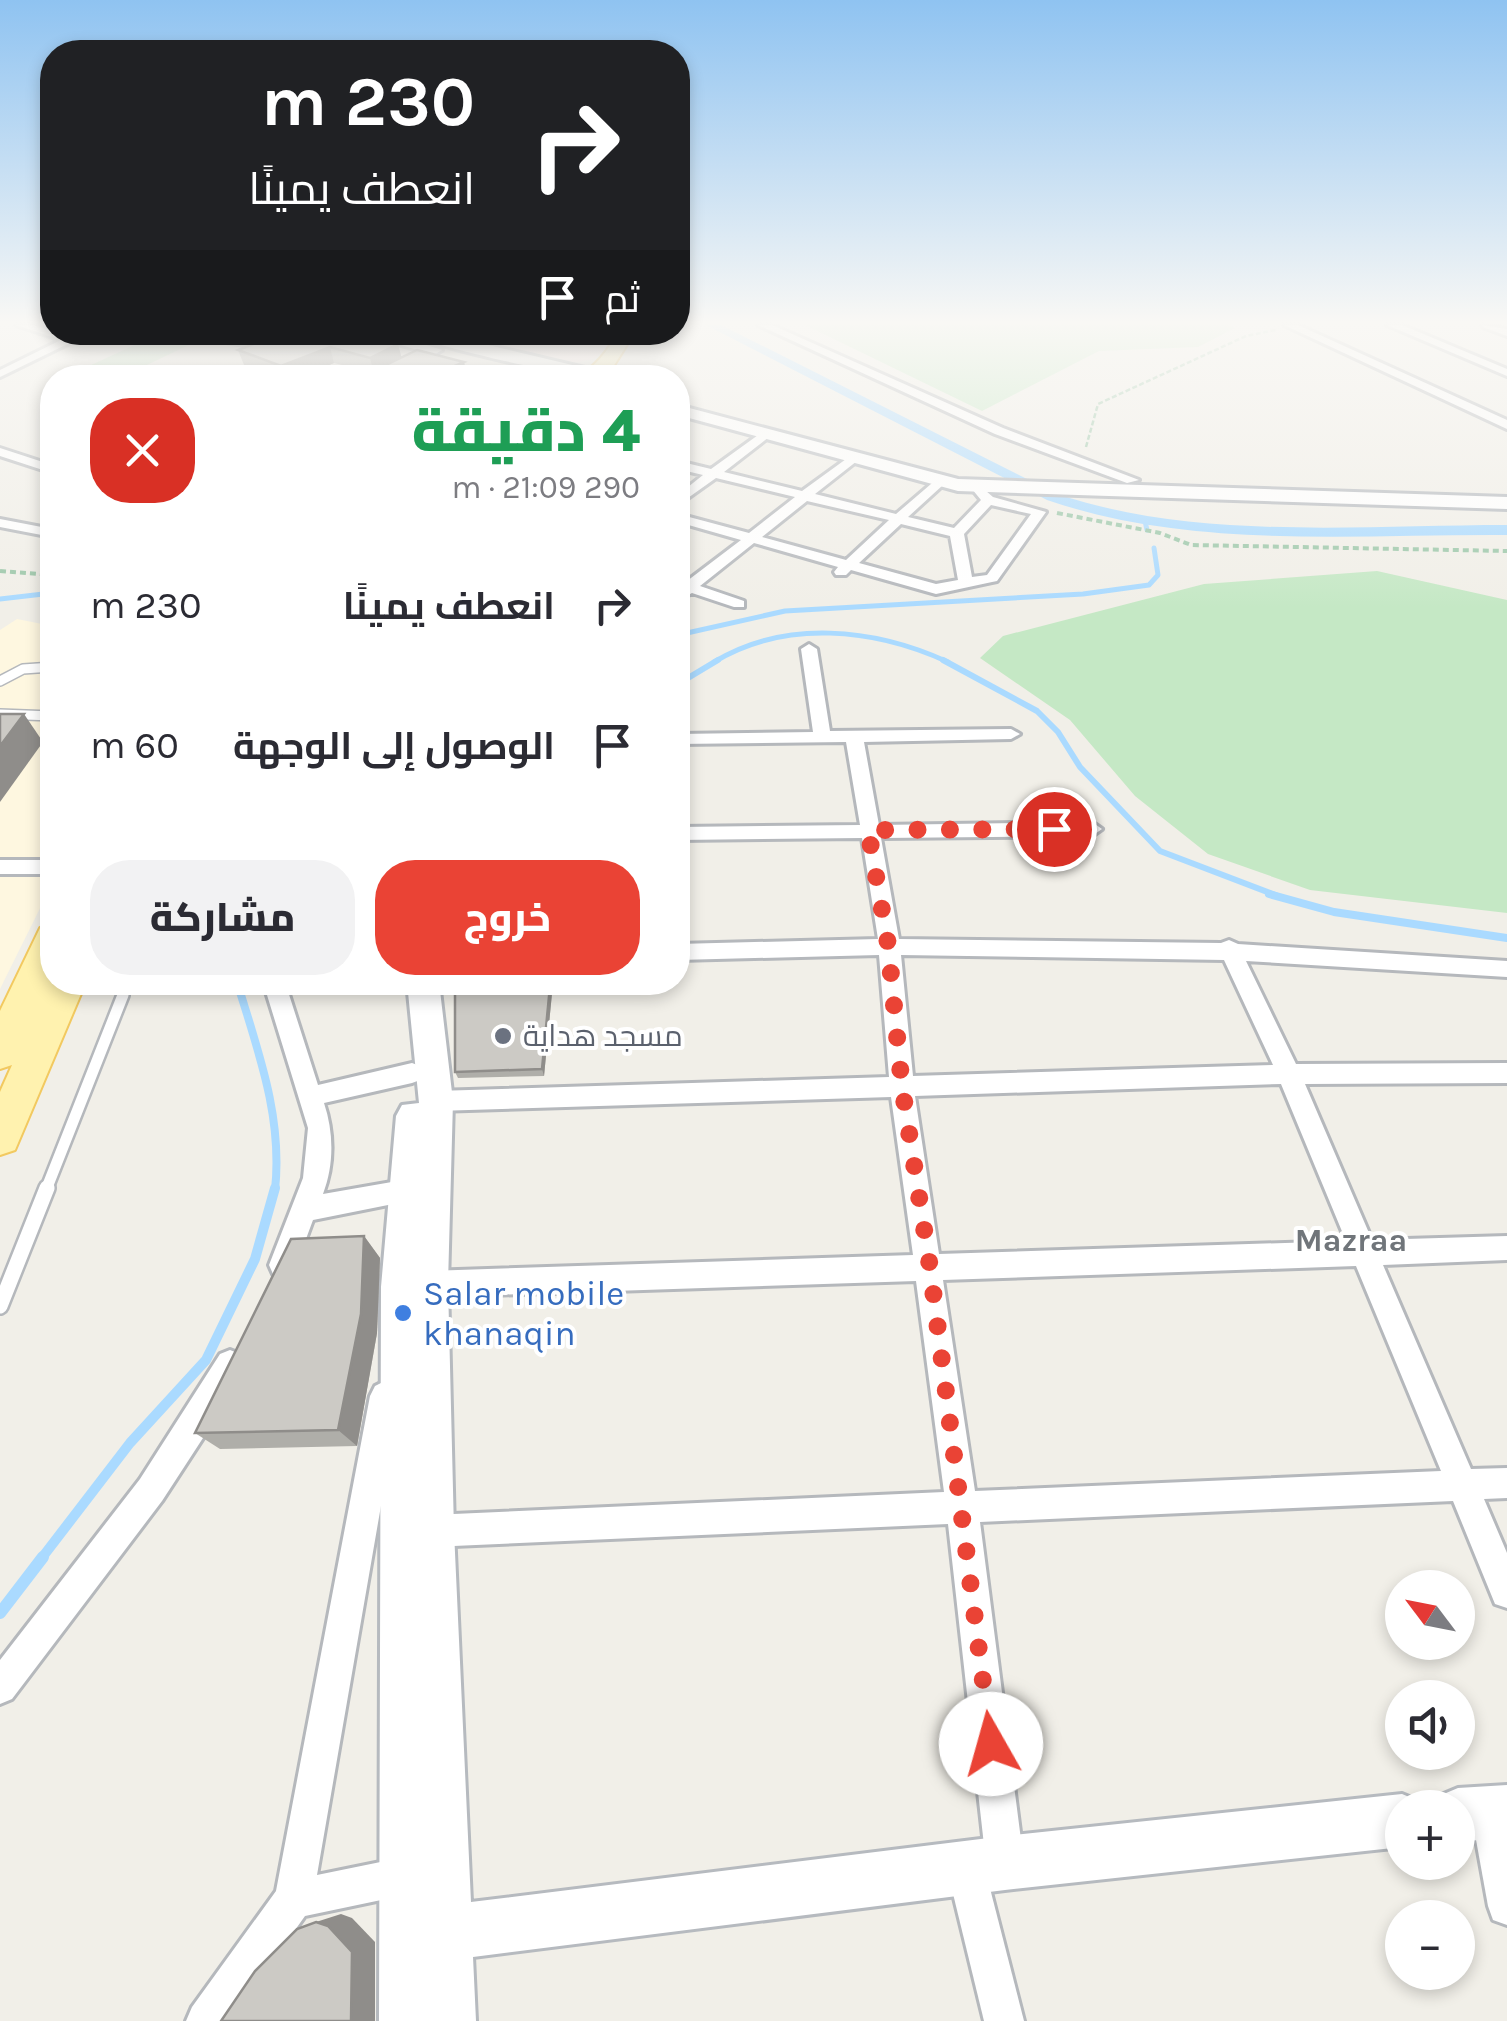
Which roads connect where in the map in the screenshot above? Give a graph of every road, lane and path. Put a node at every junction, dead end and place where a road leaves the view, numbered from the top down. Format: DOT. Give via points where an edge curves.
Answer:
graph roads {
  1 [pos="712,419"];
  2 [pos="748,419"];
  3 [pos="973,419"];
  4 [pos="1094,419"];
  5 [pos="765,434"];
  6 [pos="0,452"];
  7 [pos="853,458"];
  8 [pos="1078,462"];
  9 [pos="40,465"];
  10 [pos="690,468"];
  11 [pos="716,474"];
  12 [pos="942,476"];
  13 [pos="1132,480"];
  14 [pos="1024,483"];
  15 [pos="1507,489"];
  16 [pos="690,492"];
  17 [pos="982,493"];
  18 [pos="806,495"];
  19 [pos="1507,503"];
  20 [pos="1039,512"];
  21 [pos="898,518"];
  22 [pos="690,521"];
  23 [pos="0,523"];
  24 [pos="40,531"];
  25 [pos="957,533"];
  26 [pos="751,538"];
  27 [pos="1507,551"];
  28 [pos="849,566"];
  29 [pos="0,571"];
  30 [pos="40,573"];
  31 [pos="835,578"];
  32 [pos="690,582"];
  33 [pos="966,584"];
  34 [pos="690,591"];
  35 [pos="738,604"];
  36 [pos="809,650"];
  37 [pos="40,668"];
  38 [pos="0,681"];
  39 [pos="0,714"];
  40 [pos="40,716"];
  41 [pos="1012,734"];
  42 [pos="822,735"];
  43 [pos="854,735"];
  44 [pos="690,739"];
  45 [pos="1092,829"];
  46 [pos="868,830"];
  47 [pos="690,834"];
  48 [pos="40,866"];
  49 [pos="0,867"];
  50 [pos="888,944"];
  51 [pos="1228,948"];
  52 [pos="690,952"];
  53 [pos="40,965"];
  54 [pos="1507,968"];
  55 [pos="62,995"];
  56 [pos="123,995"];
  57 [pos="278,995"];
  58 [pos="406,995"];
  59 [pos="423,995"];
  60 [pos="0,1054"];
  61 [pos="1507,1072"];
  62 [pos="1288,1074"];
  63 [pos="424,1087"];
  64 [pos="902,1087"];
  65 [pos="313,1096"];
  66 [pos="0,1137"];
  67 [pos="408,1191"];
  68 [pos="307,1209"];
  69 [pos="1507,1248"];
  70 [pos="1364,1252"];
  71 [pos="930,1267"];
  72 [pos="17,1270"];
  73 [pos="0,1271"];
  74 [pos="272,1286"];
  75 [pos="415,1296"];
  76 [pos="0,1306"];
  77 [pos="246,1335"];
  78 [pos="1462,1484"];
  79 [pos="1507,1484"];
  80 [pos="962,1508"];
  81 [pos="431,1531"];
  82 [pos="1507,1592"];
  83 [pos="0,1688"];
  84 [pos="1484,1813"];
  85 [pos="1385,1823"];
  86 [pos="985,1866"];
  87 [pos="405,1876"];
  88 [pos="294,1900"];
  89 [pos="1507,1906"];
  90 [pos="444,1933"];
  91 [pos="206,2021"];
  92 [pos="408,2021"];
  93 [pos="447,2021"];
  94 [pos="1004,2021"];
  1 -- 5 [label="main road"];
  2 -- 12 [label="main road"];
  3 -- 8 [label="street"];
  4 -- 8 [label="path"];
  5 -- 7 [label="main road"];
  5 -- 11 [label="street"];
  6 -- 9 [label="street"];
  7 -- 12 [label="main road"];
  7 -- 18 [label="street"];
  8 -- 13 [label="street"];
  10 -- 11 [label="street"];
  11 -- 16 [label="street"];
  11 -- 18 [label="street"];
  12 -- 14 [label="main road" via="1002,476"];
  12 -- 17 [label="main road"];
  12 -- 21 [label="street"];
  13 -- 14 [label="main road"];
  13 -- 15 [label="main road"];
  14 -- 17 [label="main road"];
  14 -- 19 [label="main road" via="1049,490"];
  17 -- 20 [label="street"];
  17 -- 25 [label="street"];
  18 -- 21 [label="street"];
  18 -- 26 [label="street"];
  20 -- 27 [label="path" via="1192,545"];
  20 -- 33 [label="street" via="992,578"];
  21 -- 25 [label="street"];
  21 -- 28 [label="street"];
  22 -- 26 [label="street"];
  23 -- 24 [label="street"];
  25 -- 33 [label="street"];
  26 -- 28 [label="street"];
  26 -- 32 [label="street"];
  28 -- 31 [label="street"];
  28 -- 33 [label="street" via="936,589"];
  29 -- 30 [label="path"];
  34 -- 35 [label="street"];
  36 -- 42 [label="street"];
  37 -- 38 [label="lane"];
  39 -- 40 [label="lane"];
  41 -- 43 [label="street"];
  42 -- 43 [label="street"];
  42 -- 44 [label="street"];
  43 -- 46 [label="street"];
  45 -- 46 [label="street"];
  46 -- 47 [label="street"];
  46 -- 50 [label="street"];
  48 -- 49 [label="street"];
  50 -- 51 [label="street"];
  50 -- 52 [label="street"];
  50 -- 64 [label="street"];
  51 -- 54 [label="street"];
  51 -- 62 [label="street"];
  53 -- 60 [label="main road"];
  55 -- 66 [label="main road"];
  56 -- 72 [label="lane"];
  57 -- 65 [label="street"];
  58 -- 63 [label="main road"];
  59 -- 63 [label="main road"];
  61 -- 62 [label="street"];
  62 -- 64 [label="street"];
  62 -- 70 [label="street"];
  63 -- 64 [label="street"];
  63 -- 65 [label="street"];
  63 -- 67 [label="main road" via="415,1102"];
  63 -- 75 [label="main road"];
  64 -- 71 [label="street"];
  65 -- 68 [label="street" via="320,1151"];
  67 -- 68 [label="street"];
  67 -- 75 [label="main road"];
  68 -- 74 [label="street"];
  69 -- 70 [label="street"];
  70 -- 71 [label="street"];
  70 -- 78 [label="street"];
  71 -- 75 [label="street"];
  71 -- 80 [label="street"];
  72 -- 73 [label="lane"];
  72 -- 76 [label="lane"];
  75 -- 81 [label="main road"];
  75 -- 87 [label="main road"];
  75 -- 88 [label="street"];
  77 -- 83 [label="street" via="174,1460"];
  78 -- 79 [label="street"];
  78 -- 80 [label="street"];
  78 -- 82 [label="street"];
  80 -- 81 [label="street"];
  80 -- 86 [label="street"];
  81 -- 90 [label="main road"];
  84 -- 89 [label="street"];
  85 -- 86 [label="main road"];
  86 -- 90 [label="main road"];
  86 -- 94 [label="street"];
  87 -- 88 [label="street"];
  87 -- 92 [label="main road"];
  88 -- 91 [label="street"];
  90 -- 93 [label="main road"];
}
